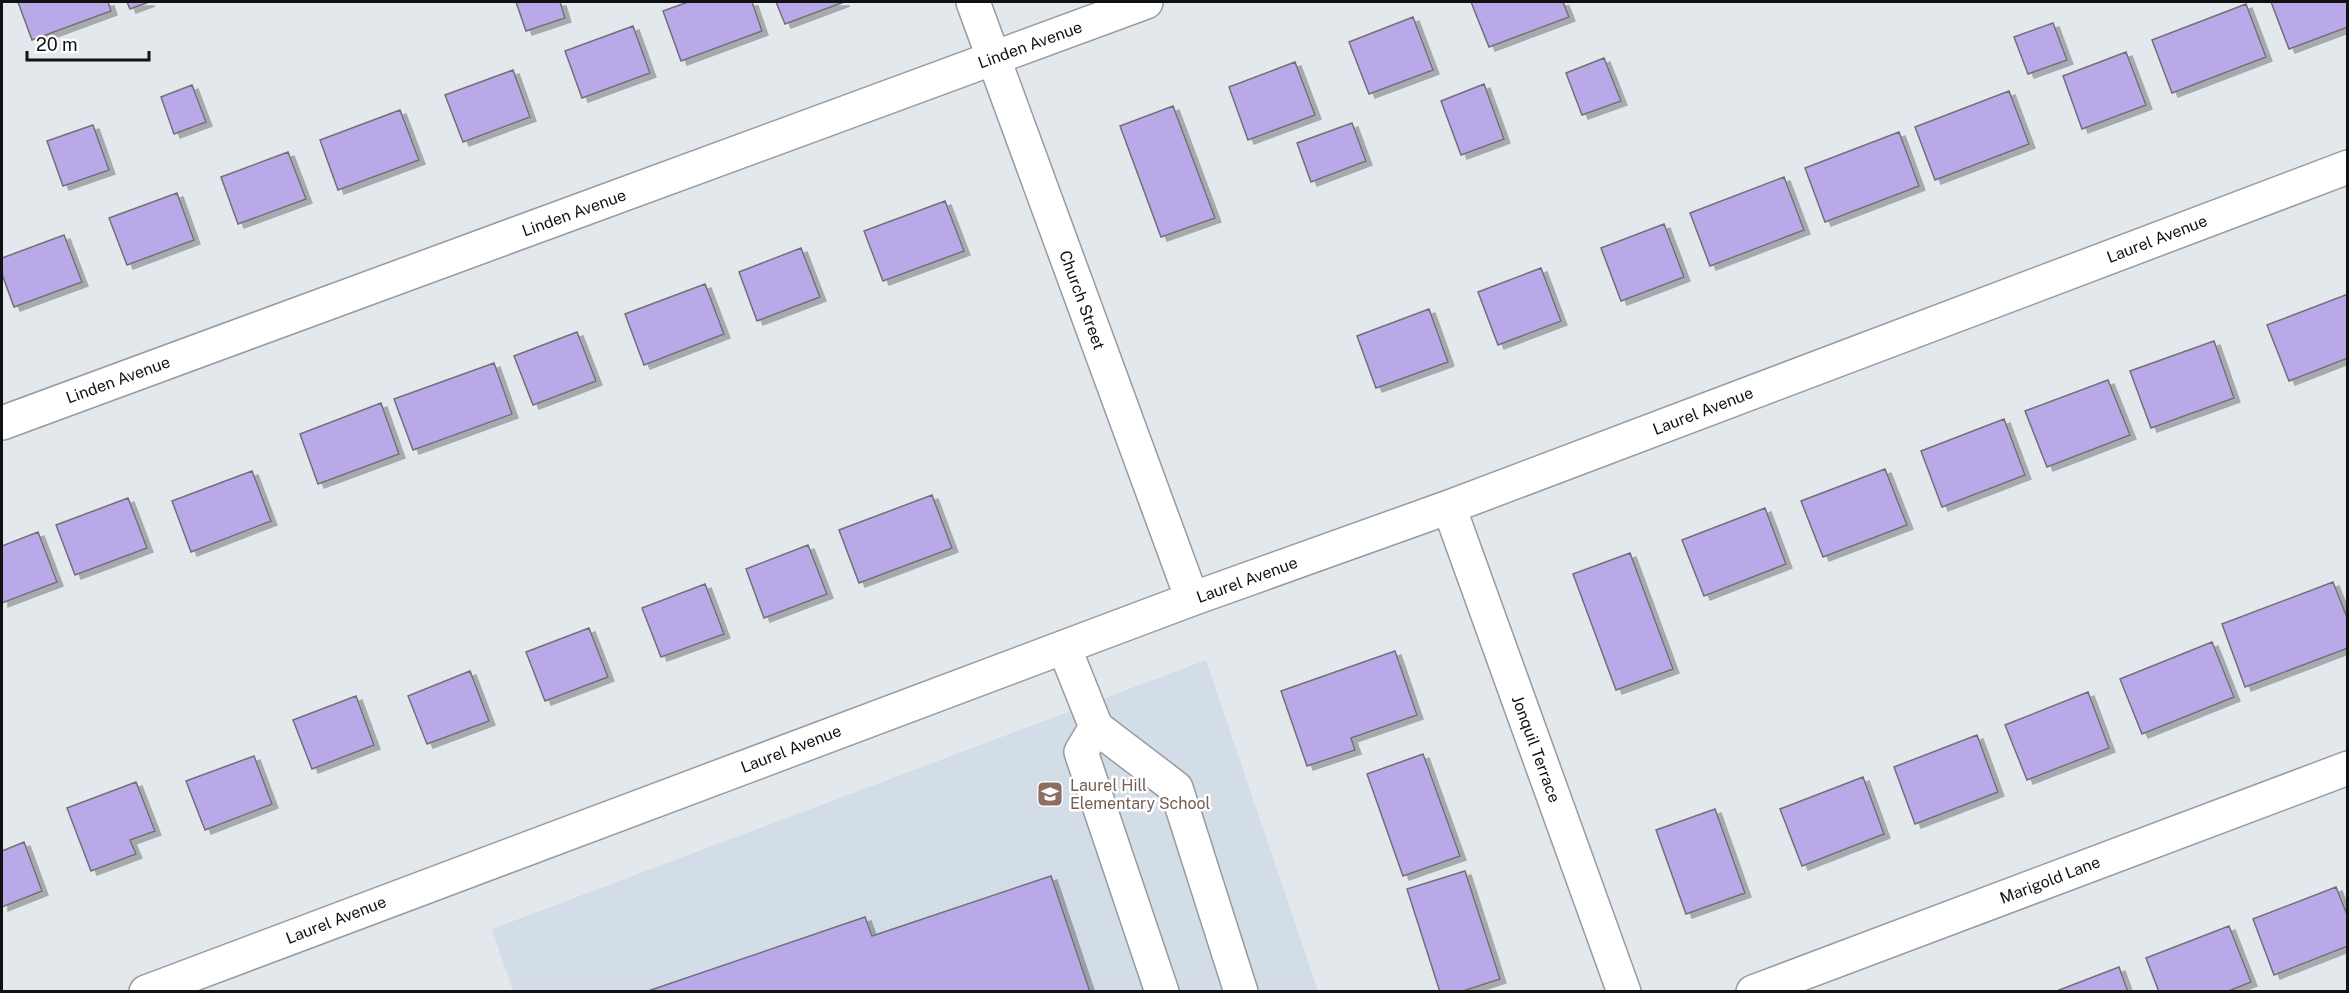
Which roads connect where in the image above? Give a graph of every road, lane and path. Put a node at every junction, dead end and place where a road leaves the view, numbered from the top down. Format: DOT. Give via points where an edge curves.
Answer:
graph roads {
  1 [pos="973,2"];
  2 [pos="1146,2"];
  3 [pos="994,58"];
  4 [pos="2348,167"];
  5 [pos="2,423"];
  6 [pos="1449,507"];
  7 [pos="1192,599"];
  8 [pos="1064,647"];
  9 [pos="1096,727"];
  10 [pos="2348,768"];
  11 [pos="146,992"];
  12 [pos="1162,992"];
  13 [pos="1241,992"];
  14 [pos="1623,992"];
  15 [pos="1753,992"];
  1 -- 3 [label="street, Church Street"];
  2 -- 3 [label="street, Linden Avenue"];
  3 -- 5 [label="street, Linden Avenue"];
  3 -- 7 [label="street, Church Street"];
  4 -- 6 [label="street, Laurel Avenue"];
  6 -- 7 [label="street, Laurel Avenue"];
  6 -- 14 [label="street, Jonquil Terrace"];
  7 -- 8 [label="street, Laurel Avenue"];
  8 -- 9 [label="street"];
  8 -- 11 [label="street, Laurel Avenue"];
  9 -- 12 [label="street" via="1081,752"];
  9 -- 13 [label="street" via="1176,788"];
  10 -- 15 [label="street, Marigold Lane"];
}
